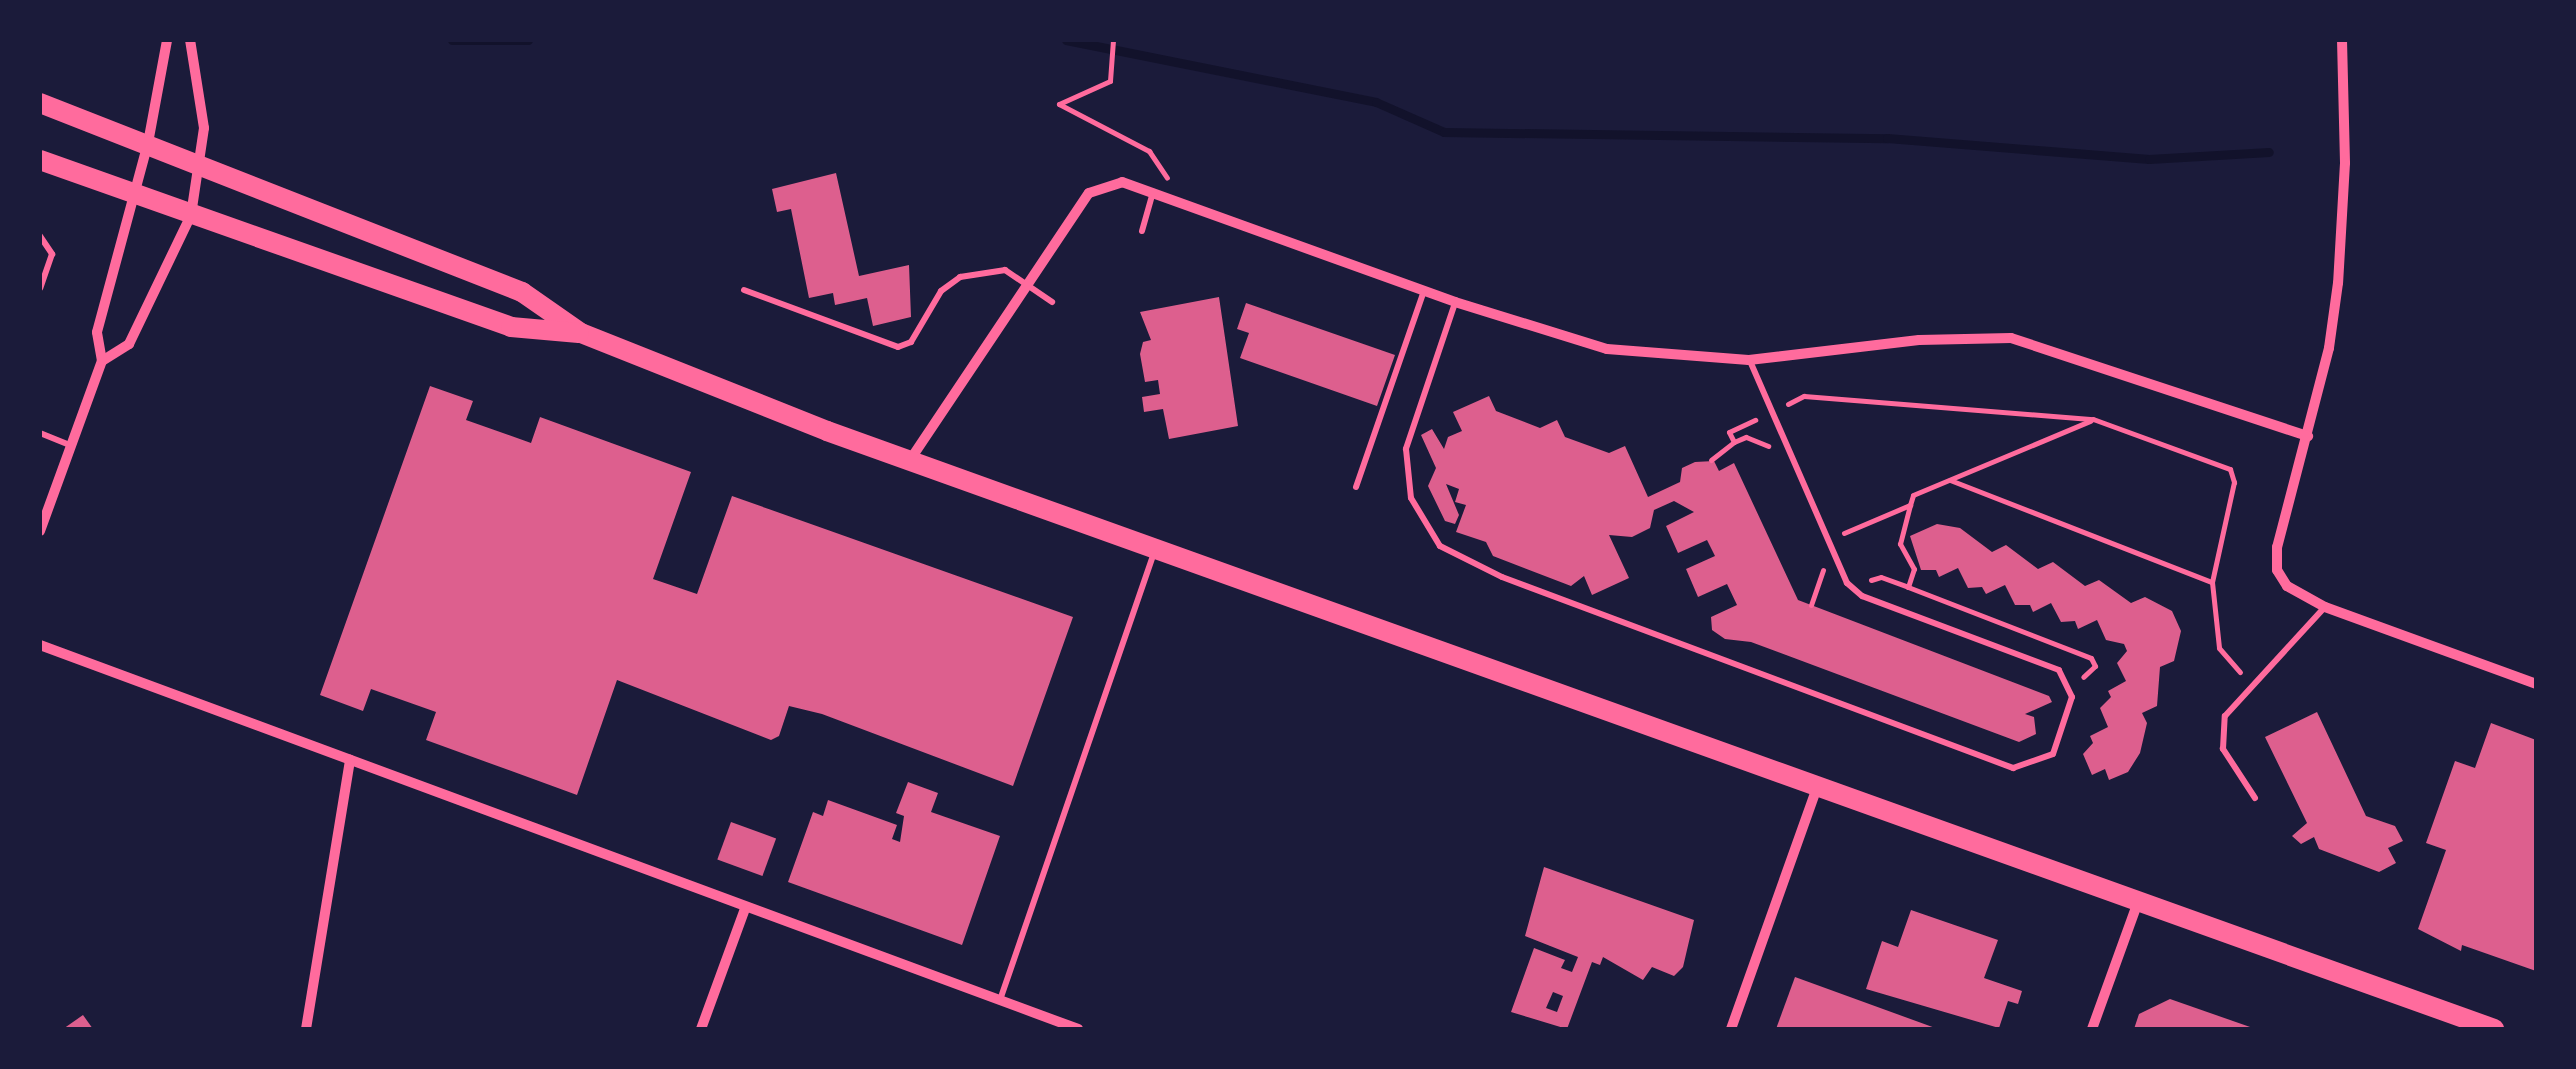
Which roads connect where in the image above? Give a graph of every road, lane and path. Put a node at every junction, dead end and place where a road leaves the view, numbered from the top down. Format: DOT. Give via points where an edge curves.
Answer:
graph roads {
  1 [pos="167,40"];
  2 [pos="190,40"];
  3 [pos="1113,40"];
  4 [pos="2342,40"];
  5 [pos="40,103"];
  6 [pos="148,143"];
  7 [pos="40,160"];
  8 [pos="203,164"];
  9 [pos="1157,192"];
  10 [pos="136,195"];
  11 [pos="190,216"];
  12 [pos="1142,231"];
  13 [pos="40,236"];
  14 [pos="1027,285"];
  15 [pos="40,288"];
  16 [pos="744,290"];
  17 [pos="1424,292"];
  18 [pos="1052,302"];
  19 [pos="1455,302"];
  20 [pos="581,333"];
  21 [pos="1749,360"];
  22 [pos="102,362"];
  23 [pos="1772,412"];
  24 [pos="2093,420"];
  25 [pos="40,433"];
  26 [pos="2308,436"];
  27 [pos="1734,442"];
  28 [pos="70,445"];
  29 [pos="1711,460"];
  30 [pos="909,461"];
  31 [pos="1775,462"];
  32 [pos="1950,480"];
  33 [pos="1356,487"];
  34 [pos="1910,505"];
  35 [pos="40,531"];
  36 [pos="1845,532"];
  37 [pos="1828,540"];
  38 [pos="1854,548"];
  39 [pos="1154,551"];
  40 [pos="1816,551"];
  41 [pos="1862,565"];
  42 [pos="2212,582"];
  43 [pos="1810,605"];
  44 [pos="2325,607"];
  45 [pos="40,645"];
  46 [pos="2536,684"];
  47 [pos="2252,686"];
  48 [pos="350,760"];
  49 [pos="1817,788"];
  50 [pos="2255,798"];
  51 [pos="2138,902"];
  52 [pos="745,909"];
  53 [pos="1000,1001"];
  54 [pos="306,1029"];
  55 [pos="701,1029"];
  56 [pos="1078,1029"];
  57 [pos="1731,1029"];
  58 [pos="2092,1029"];
  59 [pos="2494,1029"];
  1 -- 6 [label="street"];
  2 -- 8 [label="street"];
  3 -- 9 [label="path" via="1111,73 1099,88 1058,104 1149,150 1169,173"];
  4 -- 26 [label="street" via="2345,163 2338,284"];
  5 -- 6 [label="main road"];
  6 -- 8 [label="main road"];
  6 -- 10 [label="street"];
  7 -- 10 [label="main road"];
  8 -- 11 [label="street"];
  8 -- 20 [label="main road" via="522,292"];
  9 -- 12 [label="lane"];
  9 -- 14 [label="street" via="1122,182 1090,193"];
  9 -- 17 [label="street"];
  10 -- 11 [label="main road"];
  10 -- 22 [label="street" via="98,332"];
  11 -- 20 [label="main road" via="511,326"];
  11 -- 22 [label="street" via="129,344"];
  13 -- 15 [label="lane" via="52,254"];
  14 -- 16 [label="lane" via="1005,270 955,279 910,342 898,347"];
  14 -- 18 [label="lane"];
  14 -- 30 [label="street"];
  17 -- 19 [label="street"];
  17 -- 33 [label="lane"];
  19 -- 21 [label="street" via="1608,348"];
  19 -- 37 [label="lane" via="1406,449 1410,498 1440,546 1502,576 2012,768 2053,754 2072,697 2059,670 1862,596 1847,583"];
  20 -- 30 [label="main road"];
  21 -- 23 [label="lane"];
  21 -- 26 [label="street" via="1919,340 2011,338"];
  22 -- 28 [label="street"];
  23 -- 24 [label="path" via="1804,396"];
  23 -- 27 [label="path" via="1729,432"];
  23 -- 37 [label="lane"];
  24 -- 32 [label="path"];
  24 -- 42 [label="path" via="2230,469 2234,482"];
  25 -- 28 [label="lane"];
  26 -- 44 [label="street" via="2277,547 2277,570 2287,586"];
  27 -- 29 [label="path"];
  27 -- 31 [label="path" via="1746,437 1767,444"];
  28 -- 35 [label="street"];
  30 -- 39 [label="main road"];
  32 -- 34 [label="path" via="1913,495"];
  32 -- 42 [label="path"];
  34 -- 36 [label="path"];
  34 -- 41 [label="path" via="1900,544 1914,569 1908,587 1881,577 1870,581"];
  36 -- 37 [label="path"];
  36 -- 38 [label="path"];
  39 -- 49 [label="main road"];
  39 -- 53 [label="lane"];
  40 -- 43 [label="path" via="1824,568"];
  42 -- 47 [label="path" via="2220,648"];
  44 -- 46 [label="street"];
  44 -- 47 [label="lane"];
  45 -- 48 [label="street"];
  47 -- 50 [label="lane" via="2225,716 2221,738"];
  48 -- 52 [label="street"];
  48 -- 54 [label="street"];
  49 -- 51 [label="main road"];
  49 -- 57 [label="street"];
  51 -- 58 [label="street"];
  51 -- 59 [label="main road"];
  52 -- 53 [label="street"];
  52 -- 55 [label="street"];
  53 -- 56 [label="street"];
}
